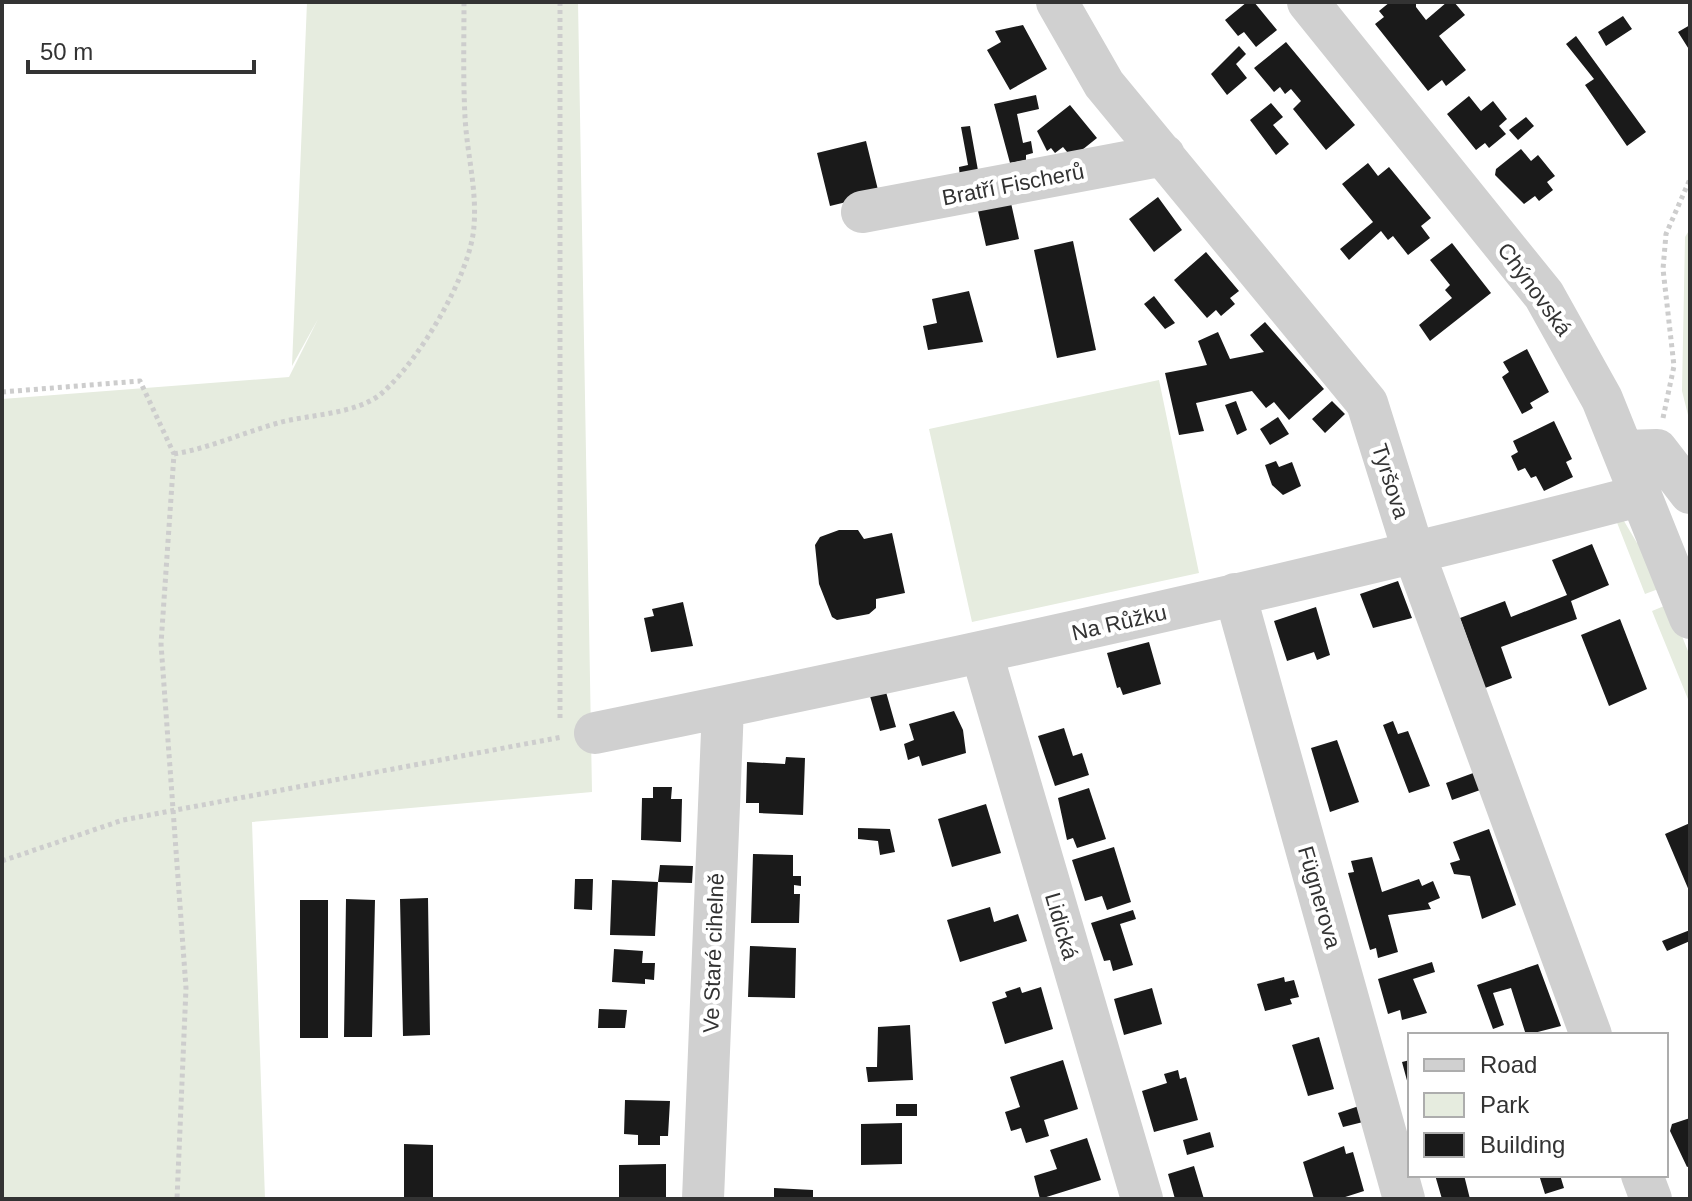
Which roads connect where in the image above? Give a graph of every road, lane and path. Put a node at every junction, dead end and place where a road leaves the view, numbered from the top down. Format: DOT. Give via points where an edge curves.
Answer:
graph roads {
  1 [pos="464,2"];
  2 [pos="560,2"];
  3 [pos="1057,2"];
  4 [pos="1308,2"];
  5 [pos="1164,155"];
  6 [pos="1690,179"];
  7 [pos="862,212"];
  8 [pos="2,392"];
  9 [pos="1641,451"];
  10 [pos="174,454"];
  11 [pos="1690,493"];
  12 [pos="1639,496"];
  13 [pos="1414,553"];
  14 [pos="1235,594"];
  15 [pos="1690,618"];
  16 [pos="982,654"];
  17 [pos="723,707"];
  18 [pos="577,735"];
  19 [pos="173,810"];
  20 [pos="2,861"];
  21 [pos="1590,1033"];
  22 [pos="1643,1177"];
  23 [pos="177,1199"];
  24 [pos="703,1199"];
  25 [pos="1142,1199"];
  26 [pos="1404,1199"];
  27 [pos="1651,1199"];
  1 -- 10 [label="path" via="465,120 474,228 450,301 381,395 280,422 211,448"];
  2 -- 18 [label="path"];
  3 -- 5 [label="street, Tyršova" via="1104,84"];
  4 -- 9 [label="street, Chýnovská" via="1544,295"];
  5 -- 7 [label="street, Bratří Fischerů"];
  5 -- 13 [label="street, Tyršova" via="1367,403"];
  6 -- 9 [label="path" via="1666,234 1663,269 1674,366"];
  8 -- 10 [label="path" via="140,381"];
  9 -- 11 [label="street"];
  9 -- 12 [label="street, Chýnovská"];
  10 -- 19 [label="path" via="161,644"];
  12 -- 13 [label="street, Na Růžku"];
  12 -- 15 [label="street, Chýnovská"];
  13 -- 14 [label="street, Na Růžku"];
  13 -- 21 [label="street, Tyršova"];
  14 -- 16 [label="street, Na Růžku"];
  14 -- 26 [label="street, Fügnerova"];
  16 -- 17 [label="street, Na Růžku"];
  16 -- 25 [label="street, Lidická"];
  17 -- 18 [label="street, Na Růžku"];
  17 -- 24 [label="street, Ve Staré cihelně"];
  18 -- 19 [label="path"];
  19 -- 20 [label="path" via="76,833"];
  19 -- 23 [label="path" via="186,988"];
  22 -- 27 [label="street"];
}
